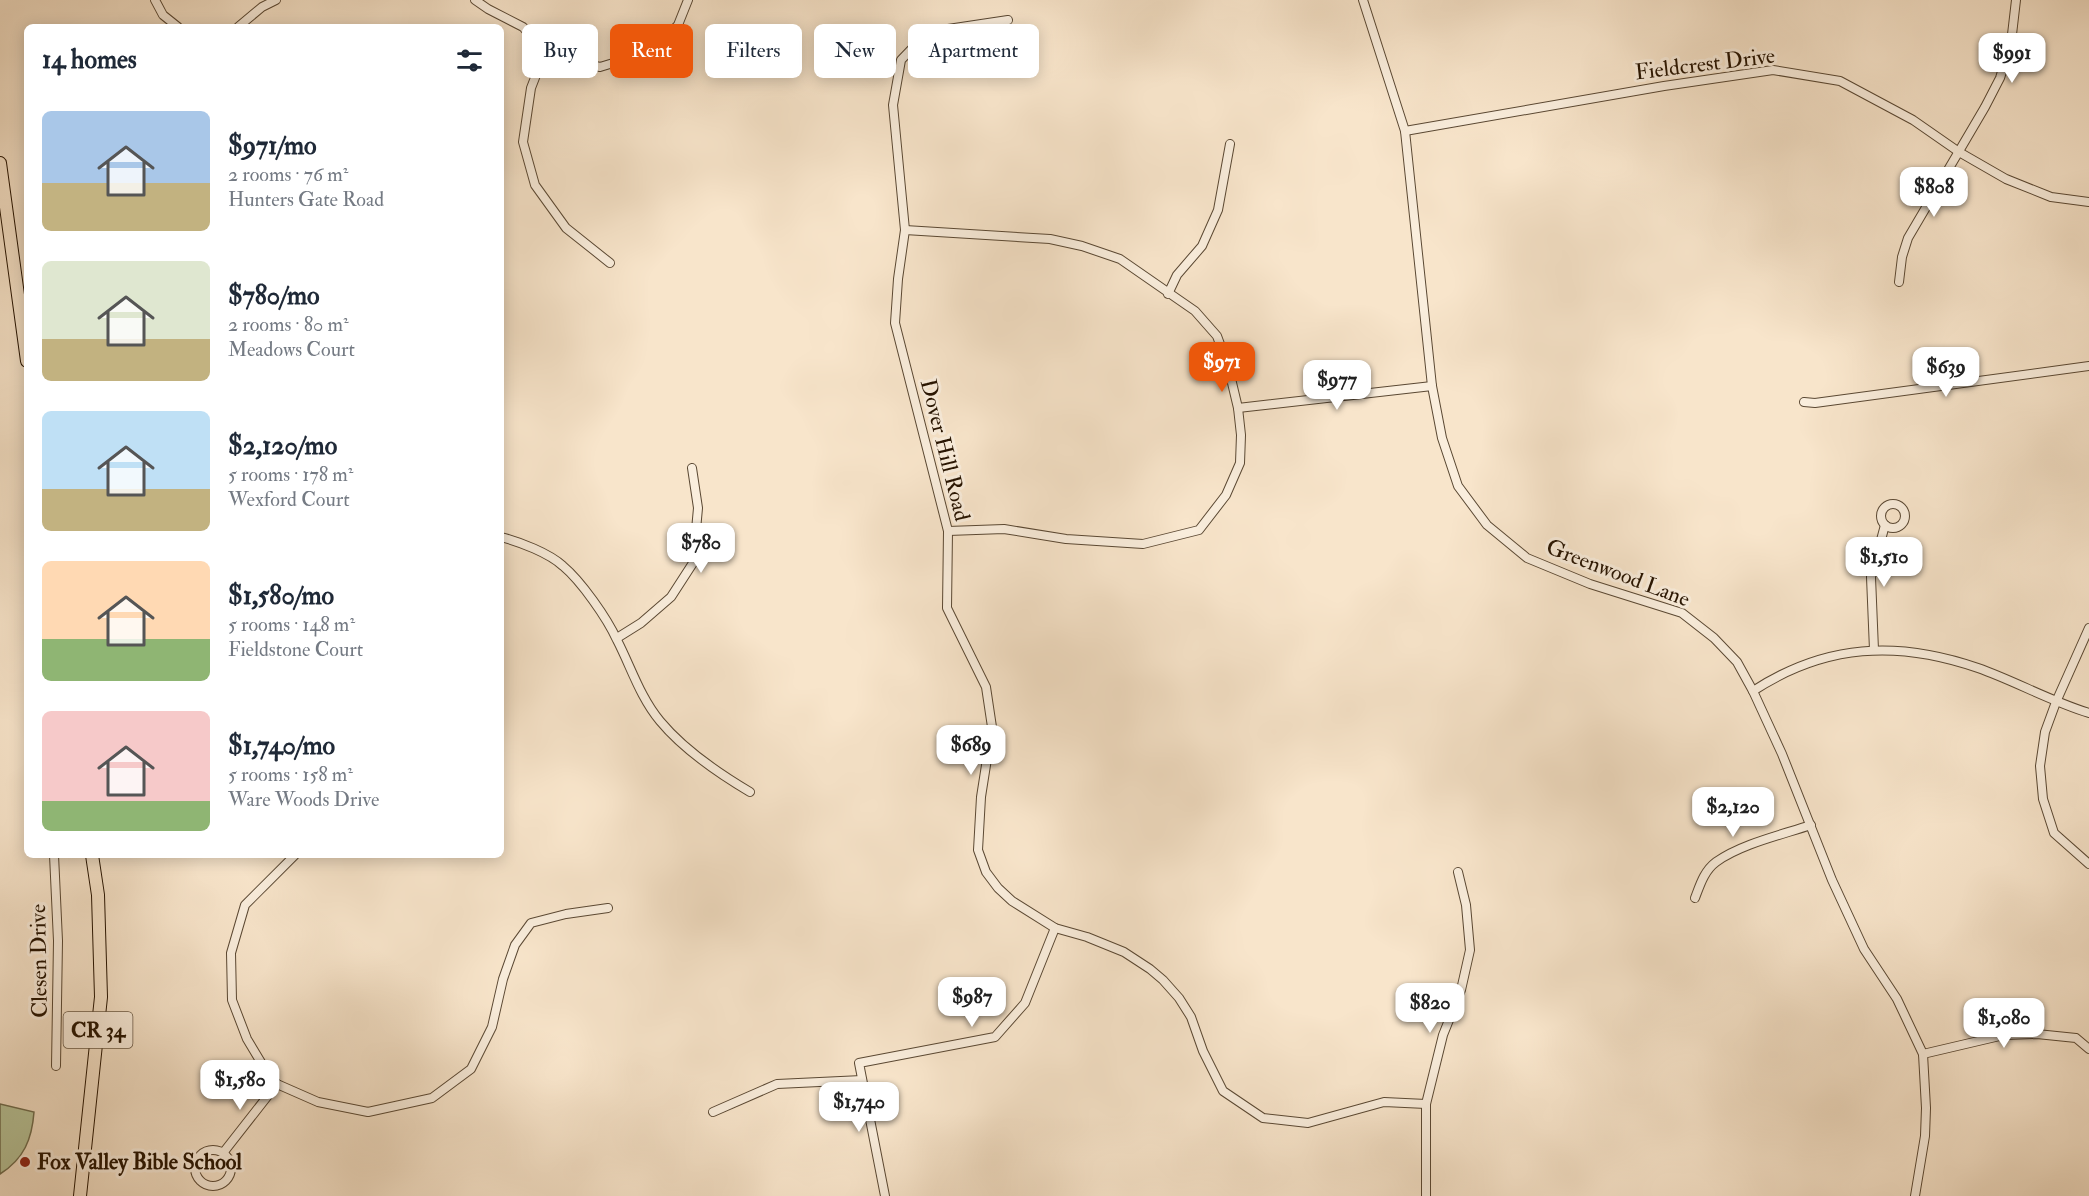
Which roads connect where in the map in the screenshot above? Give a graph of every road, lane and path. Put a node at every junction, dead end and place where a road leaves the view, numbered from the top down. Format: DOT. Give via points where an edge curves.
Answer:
graph roads {
  1 [pos="155,0"];
  2 [pos="276,0"];
  3 [pos="475,0"];
  4 [pos="688,0"];
  5 [pos="1363,0"];
  6 [pos="2016,0"];
  7 [pos="1008,20"];
  8 [pos="174,24"];
  9 [pos="242,24"];
  10 [pos="522,26"];
  11 [pos="598,67"];
  12 [pos="535,78"];
  13 [pos="1405,130"];
  14 [pos="1230,144"];
  15 [pos="1959,152"];
  16 [pos="0,164"];
  17 [pos="2089,202"];
  18 [pos="905,230"];
  19 [pos="610,263"];
  20 [pos="1899,282"];
  21 [pos="1168,294"];
  22 [pos="24,338"];
  23 [pos="2089,366"];
  24 [pos="1432,386"];
  25 [pos="1804,402"];
  26 [pos="1238,408"];
  27 [pos="692,468"];
  28 [pos="1885,525"];
  29 [pos="948,531"];
  30 [pos="504,538"];
  31 [pos="2089,628"];
  32 [pos="617,638"];
  33 [pos="1874,650"];
  34 [pos="1753,691"];
  35 [pos="2056,702"];
  36 [pos="2089,712"];
  37 [pos="750,792"];
  38 [pos="1811,825"];
  39 [pos="54,858"];
  40 [pos="92,858"];
  41 [pos="292,858"];
  42 [pos="2089,864"];
  43 [pos="1458,872"];
  44 [pos="1695,898"];
  45 [pos="608,908"];
  46 [pos="1055,928"];
  47 [pos="2089,1049"];
  48 [pos="1923,1054"];
  49 [pos="56,1066"];
  50 [pos="862,1080"];
  51 [pos="278,1084"];
  52 [pos="1426,1104"];
  53 [pos="713,1112"];
  54 [pos="223,1153"];
  55 [pos="80,1196"];
  56 [pos="885,1196"];
  57 [pos="1426,1196"];
  58 [pos="1916,1196"];
  1 -- 8 [label="street" via="163,15"];
  2 -- 9 [label="street"];
  3 -- 10 [label="street"];
  4 -- 11 [label="street" via="678,25 662,41 633,57"];
  5 -- 13 [label="street, Greenwood Lane"];
  6 -- 15 [label="street" via="2011,43 2000,78"];
  7 -- 18 [label="street, Dover Hill Road" via="928,32 901,60 893,105"];
  12 -- 19 [label="street" via="523,142 535,185 566,228"];
  13 -- 15 [label="street, Fieldcrest Drive" via="1773,70 1840,81 1913,120"];
  13 -- 24 [label="street, Greenwood Lane"];
  14 -- 21 [label="street" via="1218,210 1202,246 1177,275"];
  15 -- 17 [label="street, Fieldcrest Drive" via="2006,179 2051,196"];
  15 -- 20 [label="street" via="1908,238"];
  16 -- 22 [label="main road"];
  18 -- 21 [label="street" via="1050,239 1082,246 1120,259"];
  18 -- 29 [label="street, Dover Hill Road" via="895,323"];
  21 -- 26 [label="street" via="1195,311 1217,336"];
  23 -- 25 [label="street"];
  24 -- 26 [label="street"];
  24 -- 34 [label="street, Greenwood Lane" via="1442,438 1458,486 1487,525 1527,558 1590,584 1682,613 1737,662"];
  26 -- 29 [label="street" via="1240,463 1226,495 1199,530 1143,544 1066,540 1004,529"];
  27 -- 32 [label="street" via="699,508 693,563 671,597"];
  28 -- 33 [label="street" via="1871,577"];
  29 -- 46 [label="street, Dover Hill Road" via="946,608 986,687 992,727 981,797 978,850 986,872 998,888"];
  30 -- 32 [label="street" via="563,565"];
  31 -- 35 [label="street"];
  32 -- 37 [label="street" via="641,693 660,721 716,771"];
  33 -- 34 [label="street" via="1818,659 1779,674"];
  33 -- 35 [label="street" via="1943,657"];
  34 -- 38 [label="street, Greenwood Lane"];
  35 -- 36 [label="street"];
  35 -- 42 [label="street" via="2045,732 2040,766 2043,799 2054,833"];
  38 -- 44 [label="street" via="1739,850 1715,863 1702,879"];
  38 -- 48 [label="street, Greenwood Lane" via="1864,949 1897,999"];
  39 -- 49 [label="street, Clesen Drive" via="58,941"];
  40 -- 55 [label="main road, CR 34" via="98,895 101,997"];
  41 -- 51 [label="street" via="245,905 231,953 232,1000 247,1039"];
  43 -- 52 [label="street" via="1470,950"];
  45 -- 51 [label="street" via="531,923 515,945 492,1027 471,1069 432,1098 368,1112 318,1102"];
  46 -- 50 [label="street" via="1025,1003 994,1037 860,1063"];
  46 -- 52 [label="street, Dover Hill Road" via="1124,952 1163,980 1191,1017 1223,1091 1263,1118 1308,1123 1384,1102"];
  47 -- 48 [label="street" via="2076,1038 2004,1035"];
  48 -- 58 [label="street, Greenwood Lane" via="1925,1136"];
  50 -- 53 [label="street" via="777,1084"];
  50 -- 56 [label="street"];
  51 -- 54 [label="street"];
  52 -- 57 [label="street"];
  54 -- 54 [label="street" via="230,1162 227,1178 213,1186 202,1182 195,1166 200,1155 211,1150"];
}
